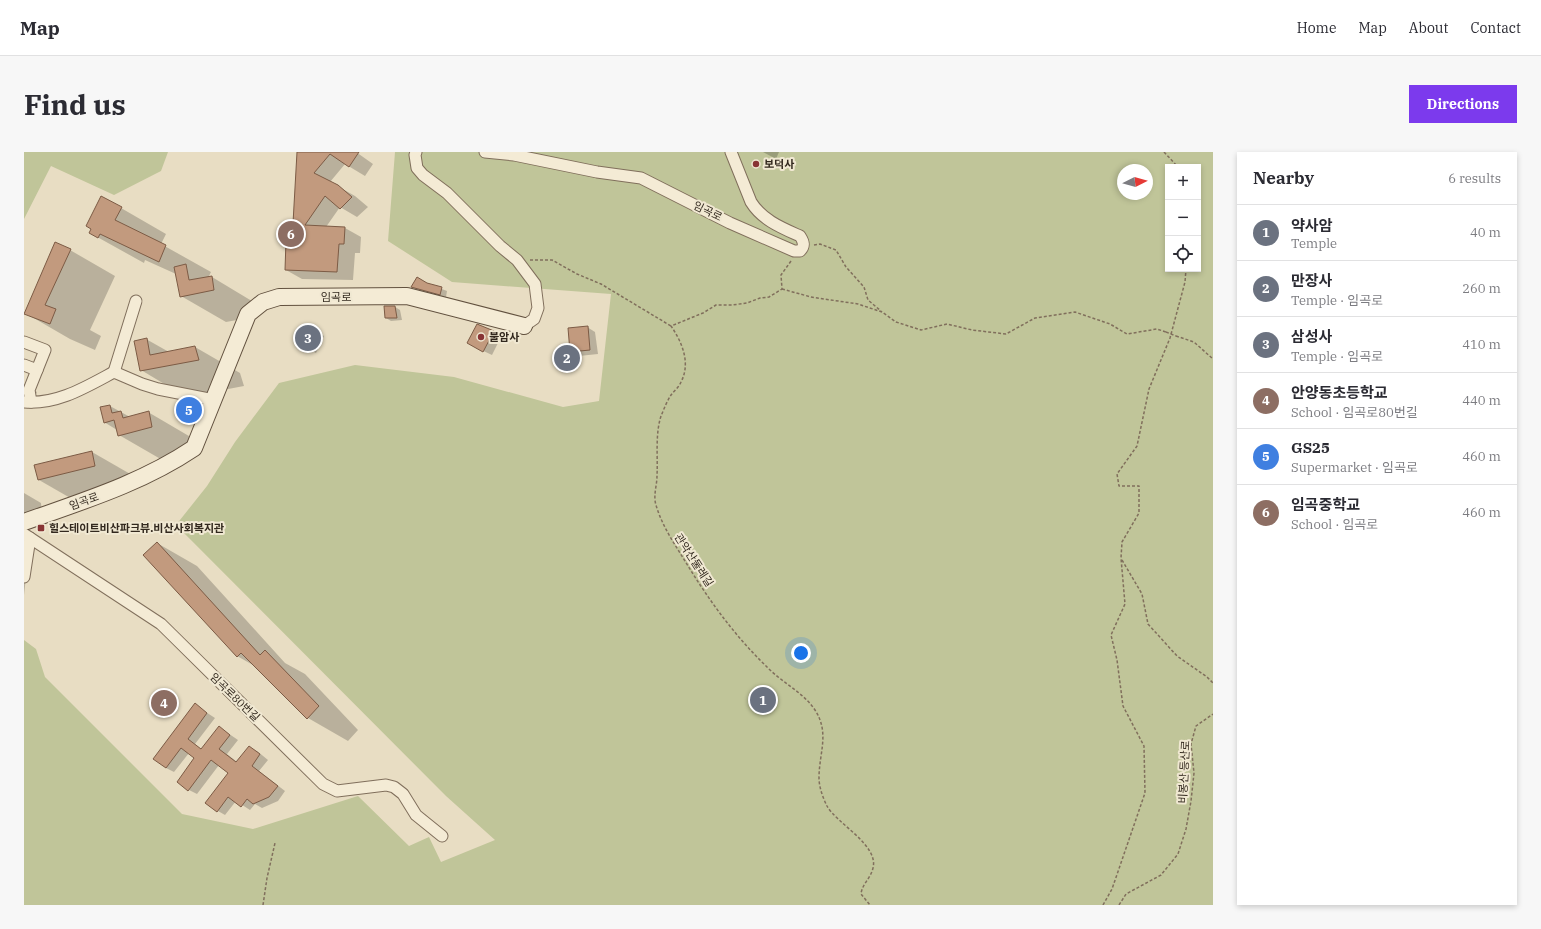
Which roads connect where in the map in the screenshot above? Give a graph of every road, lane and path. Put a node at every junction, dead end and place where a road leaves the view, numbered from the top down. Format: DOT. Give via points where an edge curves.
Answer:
graph roads {
  1 [pos="416,152"];
  2 [pos="485,152"];
  3 [pos="731,152"];
  4 [pos="1164,152"];
  5 [pos="1175,164"];
  6 [pos="799,250"];
  7 [pos="517,260"];
  8 [pos="1186,272"];
  9 [pos="782,289"];
  10 [pos="136,301"];
  11 [pos="882,312"];
  12 [pos="524,326"];
  13 [pos="671,326"];
  14 [pos="24,342"];
  15 [pos="1213,359"];
  16 [pos="24,365"];
  17 [pos="37,370"];
  18 [pos="114,372"];
  19 [pos="214,400"];
  20 [pos="28,402"];
  21 [pos="24,522"];
  22 [pos="27,536"];
  23 [pos="1121,558"];
  24 [pos="24,577"];
  25 [pos="1213,683"];
  26 [pos="1213,714"];
  27 [pos="442,836"];
  28 [pos="275,843"];
  29 [pos="263,905"];
  30 [pos="870,905"];
  31 [pos="1103,905"];
  32 [pos="1119,905"];
  1 -- 7 [label="street, 임곡로" via="414,155 417,168 423,175 447,194"];
  2 -- 6 [label="street, 임곡로" via="641,178 730,222"];
  3 -- 6 [label="street" via="756,210 761,216 800,236 804,242"];
  4 -- 5 [label="path"];
  6 -- 9 [label="path" via="781,275"];
  6 -- 11 [label="path" via="820,244 836,250 846,267 864,287 868,300"];
  7 -- 12 [label="street, 임곡로" via="536,284 538,308 534,319"];
  7 -- 13 [label="path" via="552,260 601,284"];
  8 -- 23 [label="path" via="1170,338 1149,389 1137,446 1116,474 1119,486 1139,486 1138,513 1122,542"];
  9 -- 11 [label="path" via="810,297 858,304"];
  9 -- 13 [label="path" via="769,297 747,303 716,305"];
  10 -- 18 [label="street"];
  11 -- 15 [label="path, bridge" via="896,322 921,330 947,324 1006,334 1035,318 1075,312 1110,324 1127,334 1157,329 1166,332 1194,342"];
  12 -- 19 [label="street, 임곡로" via="407,296 280,297 263,302 248,314"];
  13 -- 30 [label="path, 관악산둘레길" via="679,337 685,355 685,369 681,381 670,396 659,427 655,503 660,518 693,575 734,632 767,668 810,702 822,723 824,736 819,778 821,792 828,808 858,836 870,852 874,866 860,894"];
  14 -- 17 [label="street" via="45,350"];
  16 -- 17 [label="street"];
  17 -- 20 [label="street" via="29,390"];
  18 -- 19 [label="street" via="158,389"];
  18 -- 20 [label="street" via="71,394 52,400"];
  19 -- 21 [label="street, 임곡로" via="194,448 174,461 123,486"];
  22 -- 24 [label="street"];
  22 -- 27 [label="street, 임곡로80번길" via="161,624 323,784 337,791 386,785 394,787 403,794 416,815"];
  23 -- 25 [label="path" via="1142,594 1148,624 1177,656"];
  23 -- 31 [label="path" via="1125,604 1111,635 1123,706 1144,746 1145,793 1112,889"];
  26 -- 32 [label="path, 비봉산 등산로" via="1196,726 1191,744 1194,773 1191,801 1178,854 1161,874 1126,894"];
  28 -- 29 [label="path"];
}
